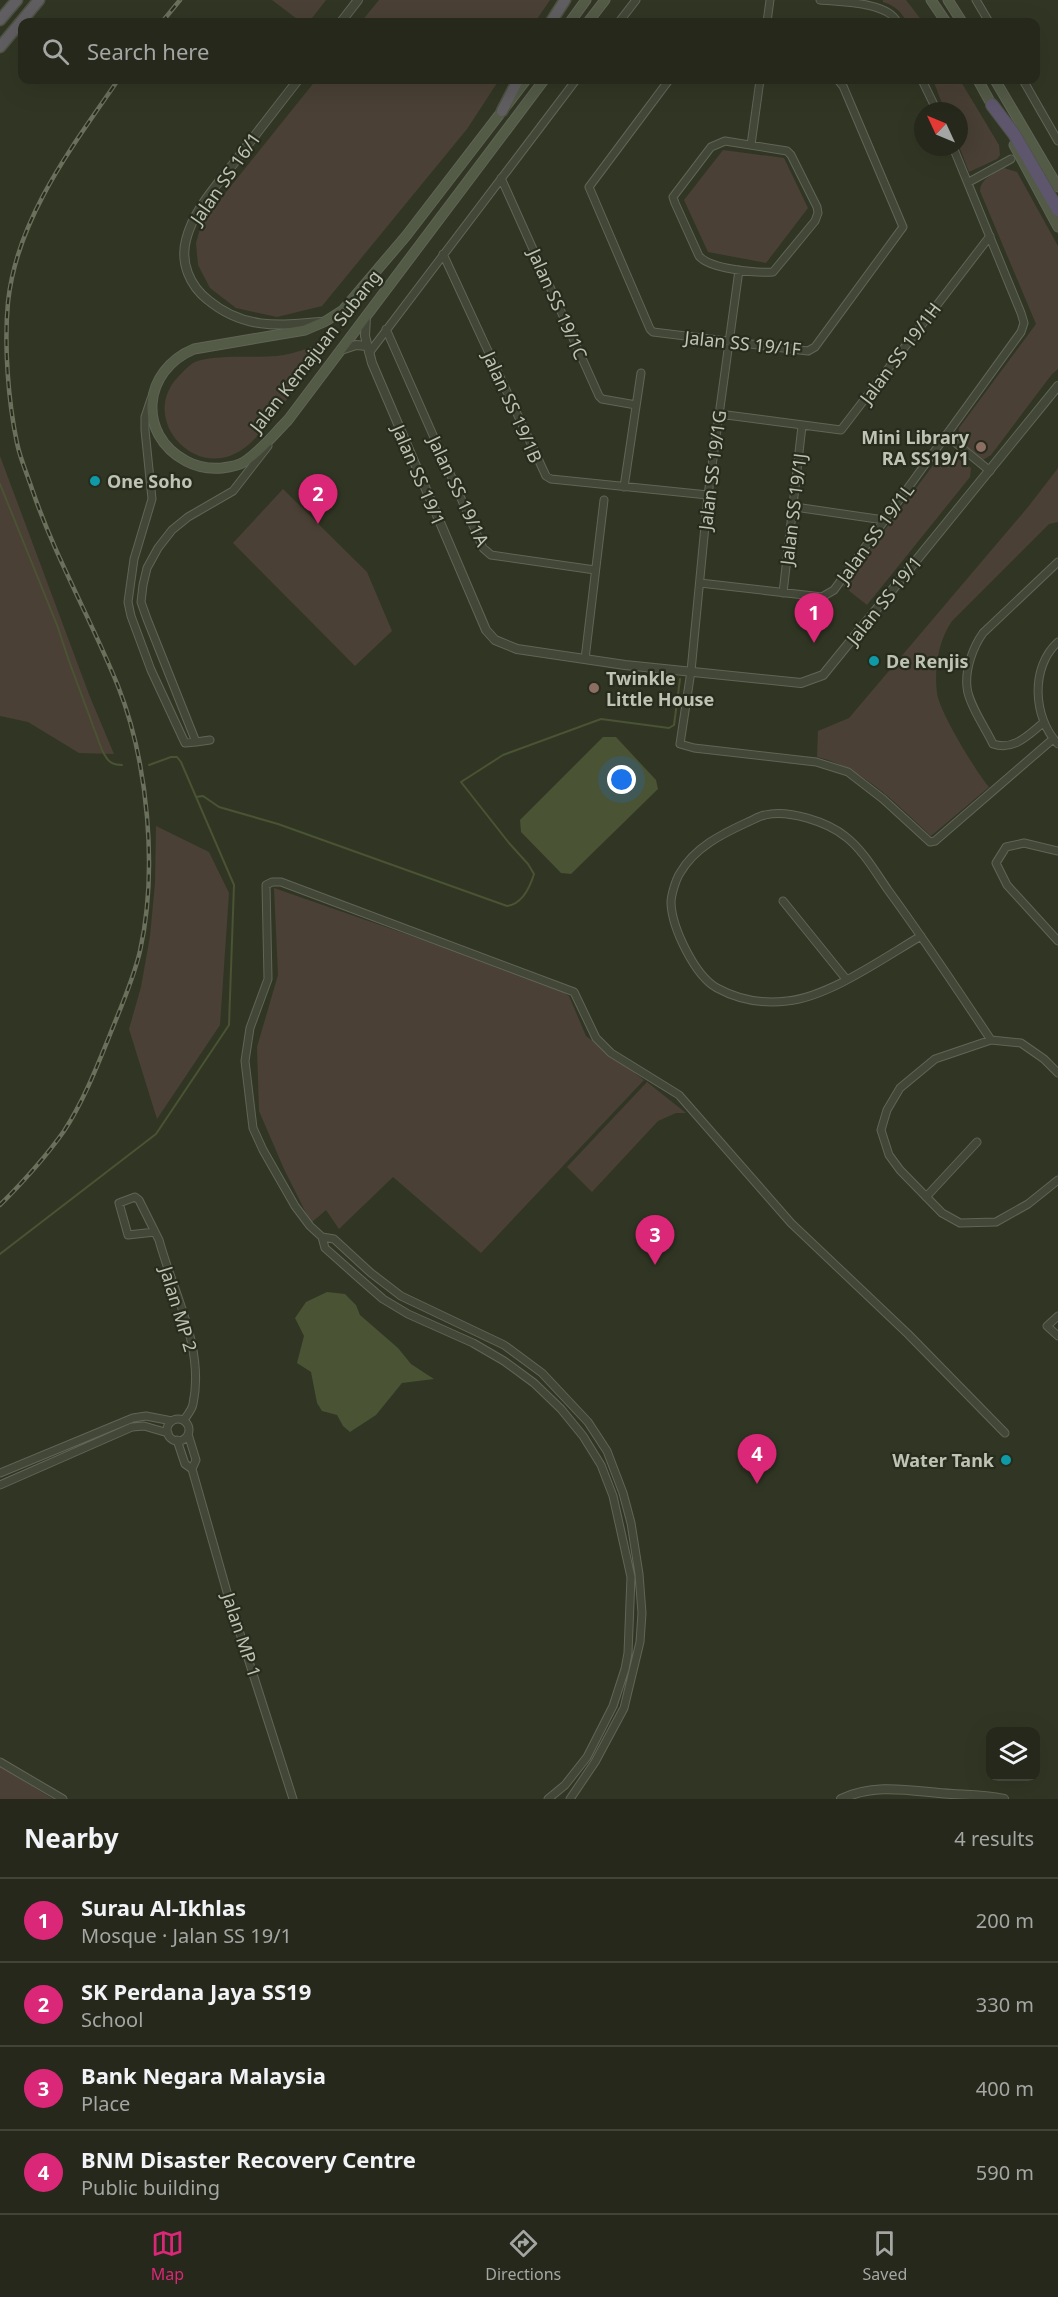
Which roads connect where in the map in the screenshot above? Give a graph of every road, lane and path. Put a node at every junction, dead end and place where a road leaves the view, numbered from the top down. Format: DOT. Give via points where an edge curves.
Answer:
graph roads {
  1 [pos="17,0"];
  2 [pos="39,0"];
  3 [pos="358,0"];
  4 [pos="565,0"];
  5 [pos="581,0"];
  6 [pos="586,0"];
  7 [pos="605,0"];
  8 [pos="636,0"];
  9 [pos="770,0"];
  10 [pos="819,0"];
  11 [pos="931,0"];
  12 [pos="948,0"];
  13 [pos="976,0"];
  14 [pos="849,2"];
  15 [pos="24,18"];
  16 [pos="344,18"];
  17 [pos="554,18"];
  18 [pos="570,18"];
  19 [pos="571,18"];
  20 [pos="591,18"];
  21 [pos="622,18"];
  22 [pos="768,18"];
  23 [pos="895,18"];
  24 [pos="942,18"];
  25 [pos="959,18"];
  26 [pos="987,18"];
  27 [pos="0,20"];
  28 [pos="18,25"];
  29 [pos="0,47"];
  30 [pos="295,84"];
  31 [pos="516,84"];
  32 [pos="523,84"];
  33 [pos="541,84"];
  34 [pos="573,84"];
  35 [pos="666,84"];
  36 [pos="759,84"];
  37 [pos="841,84"];
  38 [pos="924,84"];
  39 [pos="980,84"];
  40 [pos="997,84"];
  41 [pos="1025,84"];
  42 [pos="933,102"];
  43 [pos="992,105"];
  44 [pos="502,111"];
  45 [pos="1058,141"];
  46 [pos="751,145"];
  47 [pos="957,156"];
  48 [pos="1011,159"];
  49 [pos="501,178"];
  50 [pos="969,182"];
  51 [pos="1058,187"];
  52 [pos="1058,210"];
  53 [pos="1058,227"];
  54 [pos="990,236"];
  55 [pos="443,254"];
  56 [pos="740,270"];
  57 [pos="367,313"];
  58 [pos="326,321"];
  59 [pos="386,329"];
  60 [pos="729,343"];
  61 [pos="368,349"];
  62 [pos="338,351"];
  63 [pos="641,373"];
  64 [pos="1058,386"];
  65 [pos="154,392"];
  66 [pos="636,405"];
  67 [pos="719,414"];
  68 [pos="288,420"];
  69 [pos="802,426"];
  70 [pos="946,435"];
  71 [pos="990,471"];
  72 [pos="624,487"];
  73 [pos="708,495"];
  74 [pos="604,500"];
  75 [pos="795,507"];
  76 [pos="884,520"];
  77 [pos="1058,562"];
  78 [pos="596,570"];
  79 [pos="700,583"];
  80 [pos="783,593"];
  81 [pos="1058,642"];
  82 [pos="585,659"];
  83 [pos="164,664"];
  84 [pos="151,670"];
  85 [pos="691,671"];
  86 [pos="1043,723"];
  87 [pos="210,740"];
  88 [pos="196,742"];
  89 [pos="1056,742"];
  90 [pos="1058,851"];
  91 [pos="783,901"];
  92 [pos="921,936"];
  93 [pos="1058,941"];
  94 [pos="846,979"];
  95 [pos="991,1040"];
  96 [pos="1058,1073"];
  97 [pos="977,1142"];
  98 [pos="1058,1180"];
  99 [pos="926,1197"];
  100 [pos="155,1232"];
  101 [pos="322,1237"];
  102 [pos="1058,1316"];
  103 [pos="468,1327"];
  104 [pos="1058,1336"];
  105 [pos="462,1338"];
  106 [pos="510,1349"];
  107 [pos="504,1361"];
  108 [pos="184,1420"];
  109 [pos="172,1421"];
  110 [pos="168,1433"];
  111 [pos="1005,1433"];
  112 [pos="188,1434"];
  113 [pos="177,1440"];
  114 [pos="192,1469"];
  115 [pos="0,1473"];
  116 [pos="0,1485"];
  117 [pos="0,1762"];
  118 [pos="63,1799"];
  119 [pos="293,1799"];
  120 [pos="548,1799"];
  121 [pos="570,1799"];
  122 [pos="841,1799"];
  123 [pos="1004,1799"];
  1 -- 27 [label="highway"];
  2 -- 15 [label="highway"];
  3 -- 16 [label="street"];
  4 -- 17 [label="highway"];
  5 -- 18 [label="main road"];
  6 -- 19 [label="main road"];
  7 -- 20 [label="main road"];
  8 -- 21 [label="street"];
  9 -- 22 [label="street"];
  10 -- 14 [label="street"];
  11 -- 24 [label="main road"];
  12 -- 25 [label="main road"];
  13 -- 26 [label="street"];
  14 -- 23 [label="street" via="887,11"];
  28 -- 29 [label="highway"];
  30 -- 58 [label="street, Jalan SS 16/1" via="208,196 192,222 184,259 195,287 230,316 266,325"];
  31 -- 44 [label="highway"];
  32 -- 44 [label="main road, Jalan Kemajuan Subang"];
  33 -- 57 [label="main road, Jalan Kemajuan Subang"];
  34 -- 49 [label="street"];
  35 -- 60 [label="street, Jalan SS 19/1F" via="589,188 650,329"];
  36 -- 46 [label="street"];
  37 -- 60 [label="street, Jalan SS 19/1F" via="903,227 815,347 808,351"];
  38 -- 42 [label="street"];
  39 -- 43 [label="main road"];
  40 -- 51 [label="main road"];
  41 -- 45 [label="street"];
  43 -- 52 [label="highway" via="1014,134"];
  43 -- 53 [label="main road"];
  44 -- 58 [label="main road, Jalan Kemajuan Subang" via="363,289"];
  46 -- 56 [label="street" via="725,141 711,147 673,197 704,262"];
  46 -- 56 [label="street" via="781,149 791,155 818,213 773,272"];
  47 -- 50 [label="street"];
  48 -- 50 [label="street"];
  49 -- 55 [label="street"];
  49 -- 66 [label="street, Jalan SS 19/1C" via="600,396"];
  50 -- 54 [label="street"];
  54 -- 69 [label="street, Jalan SS 19/1H" via="841,430"];
  54 -- 70 [label="street, Jalan SS 19/1L" via="1024,323"];
  55 -- 59 [label="street"];
  55 -- 72 [label="street, Jalan SS 19/1B" via="542,471 551,479"];
  56 -- 60 [label="street, Jalan SS 19/1G"];
  57 -- 61 [label="street, Jalan SS 19/1"];
  57 -- 62 [label="main road, Jalan Kemajuan Subang"];
  58 -- 65 [label="main road, Jalan Kemajuan Subang" via="305,330 183,354 165,371"];
  59 -- 61 [label="street"];
  59 -- 78 [label="street, Jalan SS 19/1A" via="483,549 491,555"];
  60 -- 67 [label="street, Jalan SS 19/1G"];
  61 -- 62 [label="street" via="349,346"];
  61 -- 82 [label="street, Jalan SS 19/1" via="486,630 507,647"];
  62 -- 68 [label="main road, Jalan Kemajuan Subang"];
  63 -- 66 [label="street"];
  64 -- 71 [label="street, Jalan SS 19/1"];
  65 -- 68 [label="main road, Jalan Kemajuan Subang" via="152,414 163,443 176,455 205,468 243,463"];
  65 -- 84 [label="street" via="145,417 152,499 134,559 128,602"];
  66 -- 72 [label="street"];
  67 -- 69 [label="street, Jalan SS 19/1H"];
  67 -- 73 [label="street, Jalan SS 19/1G"];
  68 -- 83 [label="street" via="232,491 172,530 147,568 141,602"];
  69 -- 75 [label="street, Jalan SS 19/1J"];
  70 -- 71 [label="street"];
  70 -- 76 [label="street, Jalan SS 19/1L"];
  71 -- 85 [label="street, Jalan SS 19/1" via="823,675 801,683"];
  72 -- 73 [label="street, Jalan SS 19/1B"];
  73 -- 79 [label="street, Jalan SS 19/1G"];
  74 -- 78 [label="street"];
  75 -- 76 [label="street"];
  75 -- 80 [label="street, Jalan SS 19/1J"];
  76 -- 80 [label="street, Jalan SS 19/1L" via="828,595"];
  77 -- 86 [label="street" via="976,643 966,687 993,744 1014,745"];
  78 -- 82 [label="street"];
  79 -- 80 [label="street, Jalan SS 19/1L"];
  79 -- 85 [label="street, Jalan SS 19/1G"];
  81 -- 86 [label="street" via="1042,665 1038,701"];
  82 -- 85 [label="street, Jalan SS 19/1"];
  83 -- 84 [label="street"];
  83 -- 88 [label="street"];
  84 -- 88 [label="street" via="183,741"];
  85 -- 89 [label="street, Jalan SS 19/1G" via="682,746 816,762 848,772 930,842"];
  86 -- 89 [label="street"];
  87 -- 88 [label="street"];
  90 -- 93 [label="street" via="1024,843 1005,847 996,863 1007,885"];
  91 -- 94 [label="street"];
  92 -- 94 [label="street"];
  92 -- 94 [label="street" via="847,837 822,823 793,815 765,815 727,832 702,847 680,873 671,902 677,934 693,964 716,987 753,1001 789,1001"];
  92 -- 95 [label="street"];
  95 -- 96 [label="street" via="1021,1043"];
  95 -- 99 [label="street" via="935,1059 900,1089 887,1110 880,1130 889,1155"];
  97 -- 99 [label="street"];
  98 -- 99 [label="street" via="1028,1204 996,1222 960,1223"];
  100 -- 100 [label="street, Jalan MP 2" via="137,1198 119,1203 128,1235"];
  100 -- 108 [label="street, Jalan MP 2" via="193,1351 193,1406"];
  101 -- 103 [label="street" via="334,1239 401,1296"];
  101 -- 105 [label="street" via="326,1248 383,1299"];
  101 -- 111 [label="street" via="295,1206 253,1128 245,1061 250,1028 268,979 265,888 272,882 281,882 574,992 596,1038 611,1053 679,1095 791,1223"];
  102 -- 104 [label="street" via="1047,1326"];
  103 -- 105 [label="street"];
  103 -- 106 [label="street"];
  105 -- 107 [label="street"];
  106 -- 107 [label="street"];
  106 -- 121 [label="street" via="542,1373 588,1422 607,1451 631,1523 639,1574 642,1613 638,1657 624,1708"];
  107 -- 120 [label="street" via="534,1383 584,1436 613,1496 631,1577 628,1653 613,1706 587,1757"];
  108 -- 109 [label="street"];
  108 -- 112 [label="street"];
  109 -- 110 [label="street"];
  109 -- 115 [label="street" via="133,1418"];
  110 -- 113 [label="street"];
  110 -- 116 [label="street" via="132,1427"];
  112 -- 113 [label="street"];
  112 -- 114 [label="street, Jalan MP 1" via="196,1460"];
  113 -- 114 [label="street, Jalan MP 1" via="184,1464"];
  114 -- 119 [label="street, Jalan MP 1"];
  117 -- 118 [label="street"];
  122 -- 123 [label="street" via="867,1790 892,1789 985,1794"];
}
